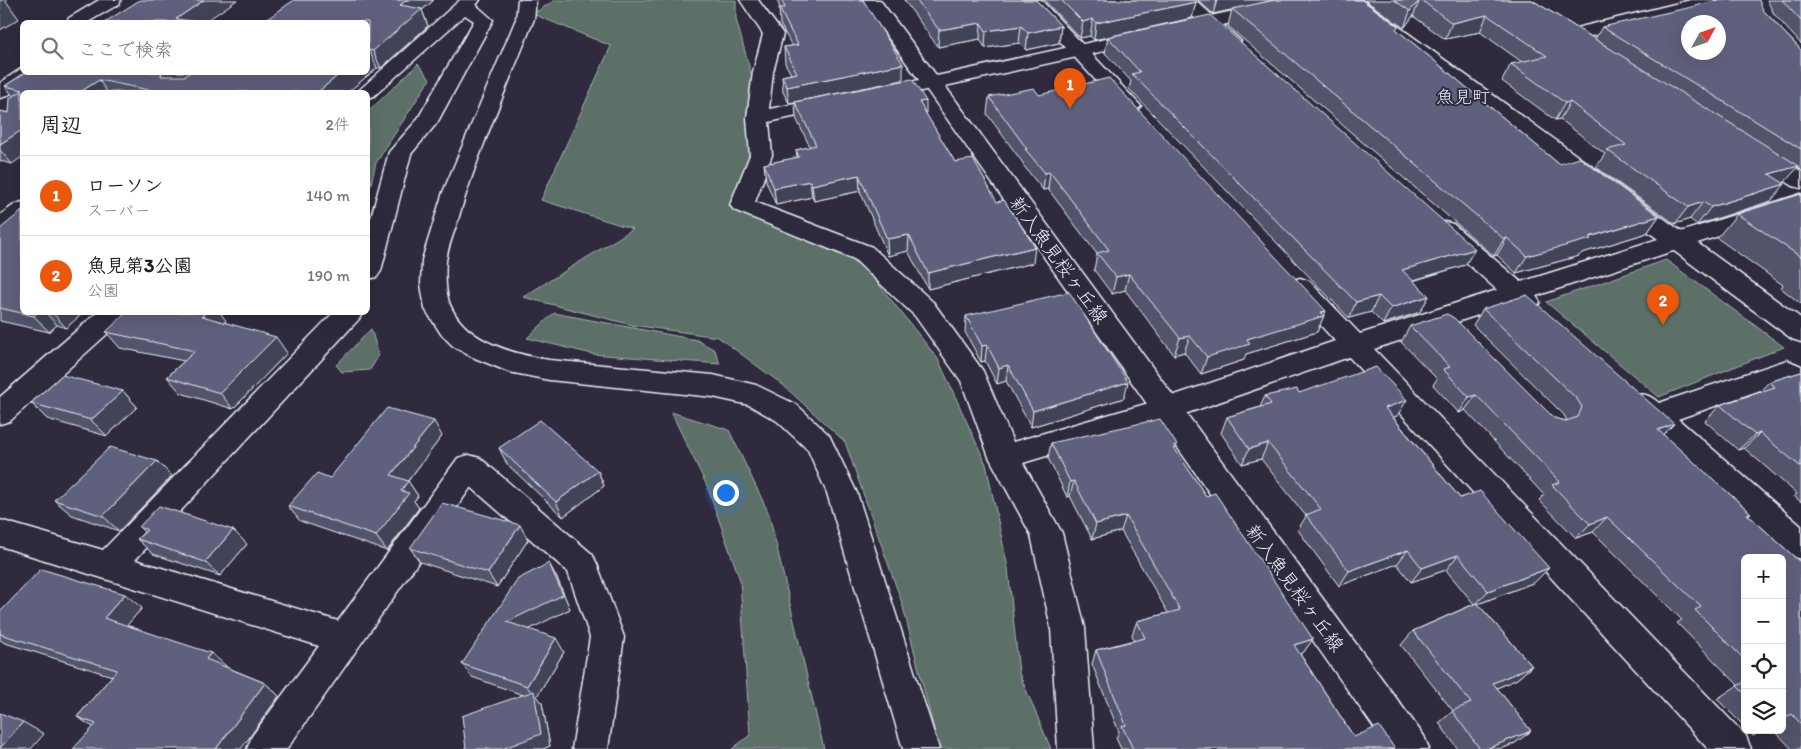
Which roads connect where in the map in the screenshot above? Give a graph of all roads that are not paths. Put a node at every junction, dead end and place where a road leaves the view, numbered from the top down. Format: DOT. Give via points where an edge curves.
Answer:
graph roads {
  1 [pos="527,0"];
  2 [pos="749,0"];
  3 [pos="870,0"];
  4 [pos="1031,0"];
  5 [pos="1184,0"];
  6 [pos="1309,0"];
  7 [pos="1350,0"];
  8 [pos="1714,0"];
  9 [pos="469,3"];
  10 [pos="115,12"];
  11 [pos="84,20"];
  12 [pos="1209,22"];
  13 [pos="1078,51"];
  14 [pos="1596,51"];
  15 [pos="1247,55"];
  16 [pos="20,57"];
  17 [pos="0,70"];
  18 [pos="26,75"];
  19 [pos="932,83"];
  20 [pos="369,90"];
  21 [pos="0,92"];
  22 [pos="758,118"];
  23 [pos="1146,123"];
  24 [pos="1744,145"];
  25 [pos="1801,181"];
  26 [pos="1801,201"];
  27 [pos="20,212"];
  28 [pos="1426,214"];
  29 [pos="0,227"];
  30 [pos="1677,241"];
  31 [pos="370,264"];
  32 [pos="1280,266"];
  33 [pos="1516,293"];
  34 [pos="112,315"];
  35 [pos="347,315"];
  36 [pos="1444,316"];
  37 [pos="1545,319"];
  38 [pos="1801,332"];
  39 [pos="1464,336"];
  40 [pos="1354,345"];
  41 [pos="1801,382"];
  42 [pos="1626,390"];
  43 [pos="1166,409"];
  44 [pos="0,413"];
  45 [pos="1655,416"];
  46 [pos="1004,457"];
  47 [pos="0,533"];
  48 [pos="1801,545"];
  49 [pos="109,566"];
  50 [pos="345,639"];
  51 [pos="265,749"];
  52 [pos="590,749"];
  53 [pos="921,749"];
  54 [pos="1076,749"];
  55 [pos="1411,749"];
  56 [pos="1733,749"];
  1 -- 53 [label="street" via="525,19 455,192 434,260 438,309 462,339 519,365 713,386 756,396 786,413 819,442 842,493"];
  2 -- 22 [label="street" via="773,34 763,72"];
  3 -- 19 [label="street, 新入魚見桜ヶ丘線"];
  4 -- 13 [label="street"];
  5 -- 12 [label="street"];
  6 -- 12 [label="street"];
  7 -- 30 [label="street"];
  8 -- 14 [label="street" via="1564,30"];
  9 -- 20 [label="street"];
  9 -- 31 [label="street" via="484,20 426,123 400,152"];
  10 -- 11 [label="street"];
  12 -- 13 [label="street"];
  12 -- 15 [label="street"];
  13 -- 19 [label="street"];
  13 -- 23 [label="street"];
  16 -- 17 [label="street"];
  18 -- 21 [label="street"];
  19 -- 22 [label="street"];
  19 -- 43 [label="street, 新入魚見桜ヶ丘線"];
  22 -- 46 [label="street" via="761,155 742,205 863,253 924,309 973,378"];
  24 -- 25 [label="street"];
  26 -- 30 [label="street"];
  27 -- 29 [label="street"];
  28 -- 33 [label="street"];
  30 -- 33 [label="street"];
  30 -- 38 [label="street"];
  32 -- 40 [label="street"];
  33 -- 36 [label="street"];
  33 -- 37 [label="street"];
  34 -- 44 [label="street"];
  35 -- 49 [label="street"];
  36 -- 39 [label="street"];
  36 -- 40 [label="street"];
  40 -- 43 [label="street"];
  40 -- 56 [label="street"];
  41 -- 45 [label="street" via="1787,370"];
  42 -- 45 [label="street"];
  43 -- 46 [label="street"];
  43 -- 55 [label="street, 新入魚見桜ヶ丘線"];
  45 -- 48 [label="street"];
  46 -- 54 [label="street" via="1046,533 1068,628"];
  47 -- 49 [label="street"];
  49 -- 50 [label="street"];
  50 -- 51 [label="street"];
  50 -- 52 [label="street" via="469,467 581,564 608,637"];
}
